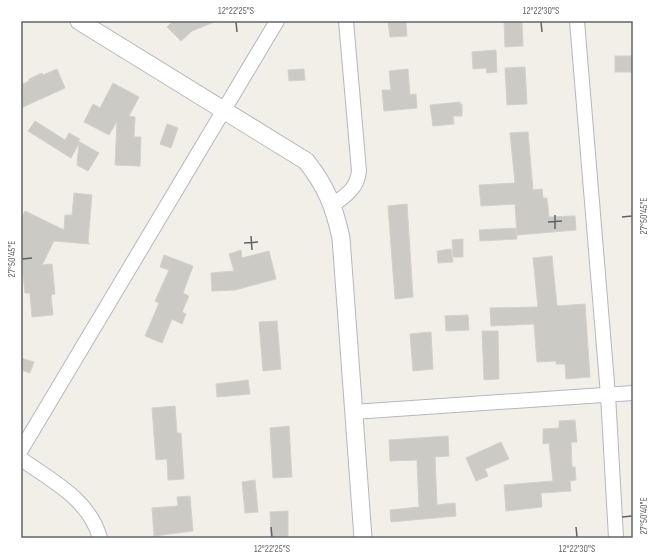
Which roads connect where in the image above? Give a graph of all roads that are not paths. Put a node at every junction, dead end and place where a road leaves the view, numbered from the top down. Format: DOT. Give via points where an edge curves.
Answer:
graph roads {
  1 [pos="79,21"];
  2 [pos="277,21"];
  3 [pos="346,21"];
  4 [pos="577,21"];
  5 [pos="224,109"];
  6 [pos="333,205"];
  7 [pos="633,393"];
  8 [pos="608,395"];
  9 [pos="353,412"];
  10 [pos="21,450"];
  11 [pos="21,459"];
  12 [pos="100,538"];
  13 [pos="363,538"];
  14 [pos="616,538"];
  1 -- 5 [label="street"];
  2 -- 5 [label="street"];
  3 -- 6 [label="street" via="359,171 358,182 352,190"];
  4 -- 8 [label="street"];
  5 -- 6 [label="street" via="306,161 317,175"];
  5 -- 10 [label="street"];
  6 -- 9 [label="street" via="341,238"];
  7 -- 8 [label="street"];
  8 -- 9 [label="street"];
  8 -- 14 [label="street"];
  9 -- 13 [label="street"];
  11 -- 12 [label="street" via="74,496 84,506"];
}
